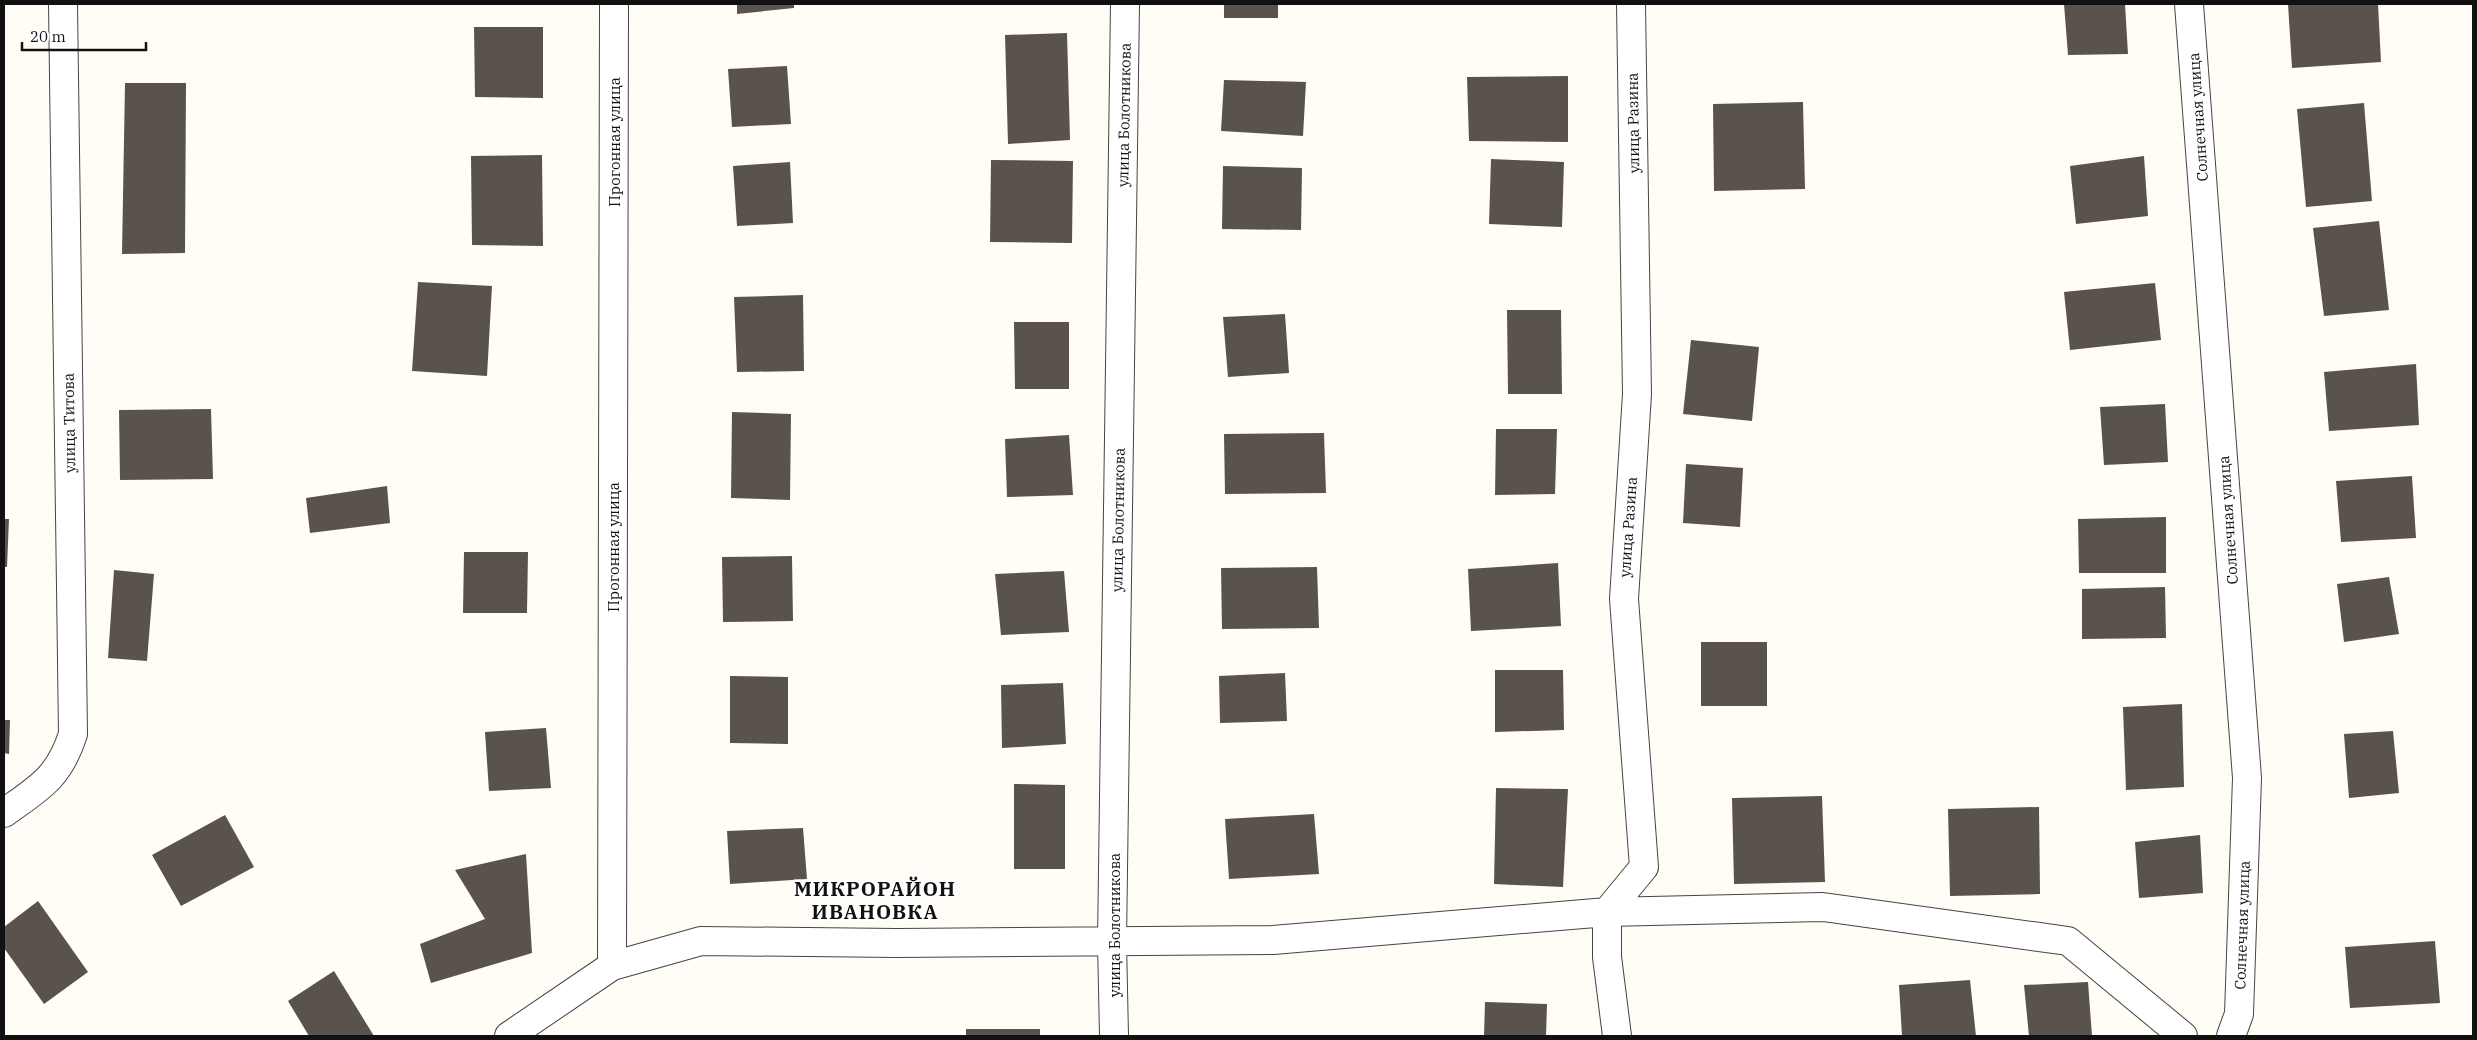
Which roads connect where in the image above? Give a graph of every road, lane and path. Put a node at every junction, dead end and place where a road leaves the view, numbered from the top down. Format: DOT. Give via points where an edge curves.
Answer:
graph roads {
  1 [pos="63,4"];
  2 [pos="614,4"];
  3 [pos="1125,4"];
  4 [pos="1631,4"];
  5 [pos="2189,4"];
  6 [pos="4,813"];
  7 [pos="1607,912"];
  8 [pos="1112,942"];
  9 [pos="612,966"];
  10 [pos="509,1036"];
  11 [pos="1114,1036"];
  12 [pos="1617,1036"];
  13 [pos="2183,1036"];
  14 [pos="2231,1036"];
  1 -- 6 [label="street, улица Титова" via="72,734 66,756 48,781"];
  2 -- 9 [label="street, Прогонная улица"];
  3 -- 8 [label="street, улица Болотникова"];
  4 -- 7 [label="street, улица Разина" via="1636,394 1624,599 1644,867"];
  5 -- 14 [label="street, Солнечная улица" via="2247,778 2239,1014"];
  7 -- 8 [label="street" via="1273,940"];
  7 -- 12 [label="street" via="1607,957"];
  7 -- 13 [label="street" via="1823,908 2068,941"];
  8 -- 9 [label="street" via="701,941"];
  8 -- 11 [label="street, улица Болотникова"];
  9 -- 10 [label="street"];
}
